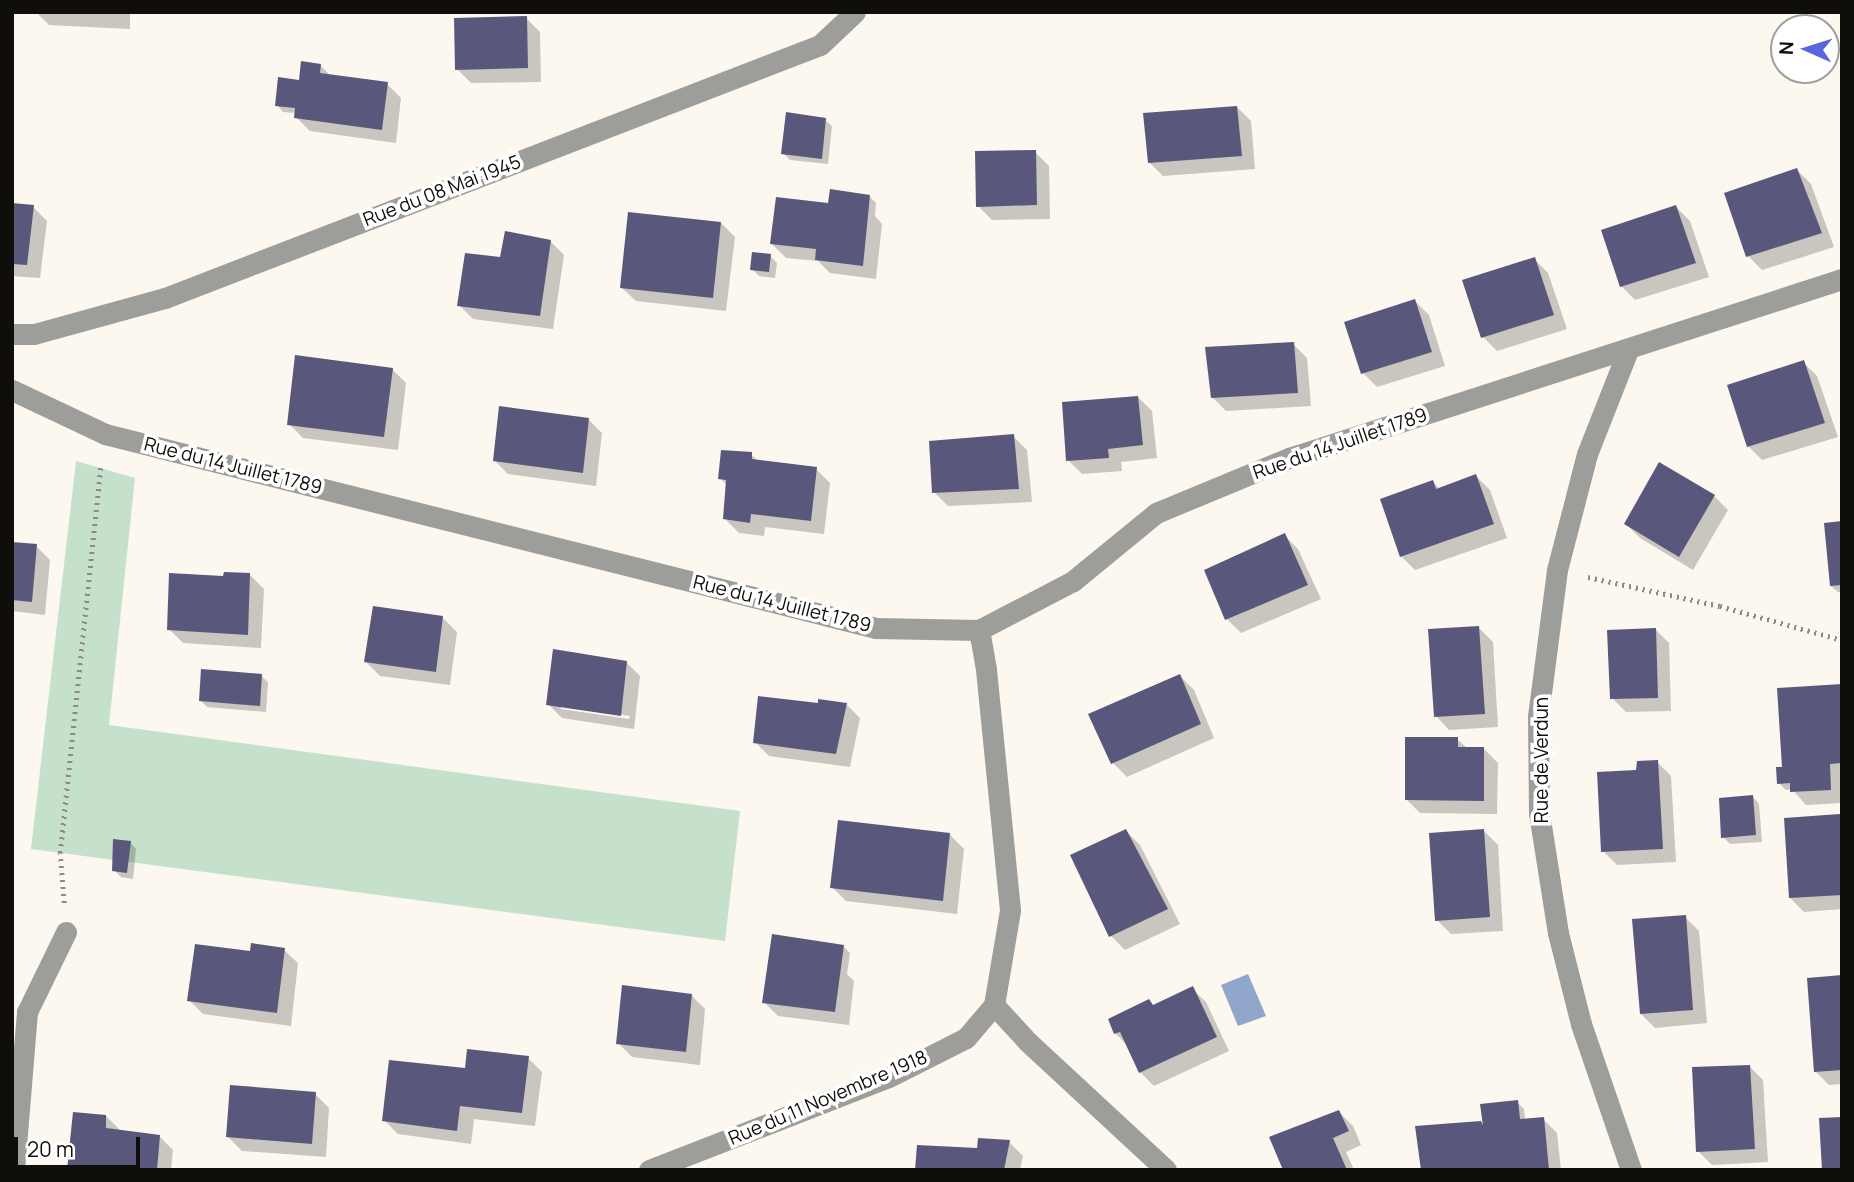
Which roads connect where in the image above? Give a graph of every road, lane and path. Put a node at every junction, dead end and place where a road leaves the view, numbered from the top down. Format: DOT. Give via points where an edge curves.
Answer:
graph roads {
  1 [pos="855,12"];
  2 [pos="1842,279"];
  3 [pos="12,334"];
  4 [pos="1628,351"];
  5 [pos="12,390"];
  6 [pos="105,434"];
  7 [pos="1557,570"];
  8 [pos="979,630"];
  9 [pos="1842,640"];
  10 [pos="66,932"];
  11 [pos="994,1005"];
  12 [pos="14,1170"];
  13 [pos="649,1170"];
  14 [pos="1166,1170"];
  15 [pos="1631,1170"];
  1 -- 3 [label="street, Rue du 08 Mai 1945" via="820,45 178,293 34,334"];
  2 -- 4 [label="street, Rue du 14 Juillet 1789"];
  4 -- 7 [label="street, Rue de Verdun" via="1587,454"];
  4 -- 8 [label="street, Rue du 14 Juillet 1789" via="1289,458 1156,513 1073,581"];
  5 -- 6 [label="street, Rue du 14 Juillet 1789"];
  6 -- 8 [label="street, Rue du 14 Juillet 1789" via="876,628"];
  6 -- 10 [label="path" via="60,853"];
  7 -- 9 [label="path" via="1720,606"];
  7 -- 15 [label="street, Rue de Verdun" via="1538,717 1539,813 1564,959"];
  8 -- 11 [label="street" via="1010,909"];
  10 -- 12 [label="street" via="27,1012"];
  11 -- 13 [label="street, Rue du 11 Novembre 1918" via="966,1038 889,1077"];
  11 -- 14 [label="street"];
}
